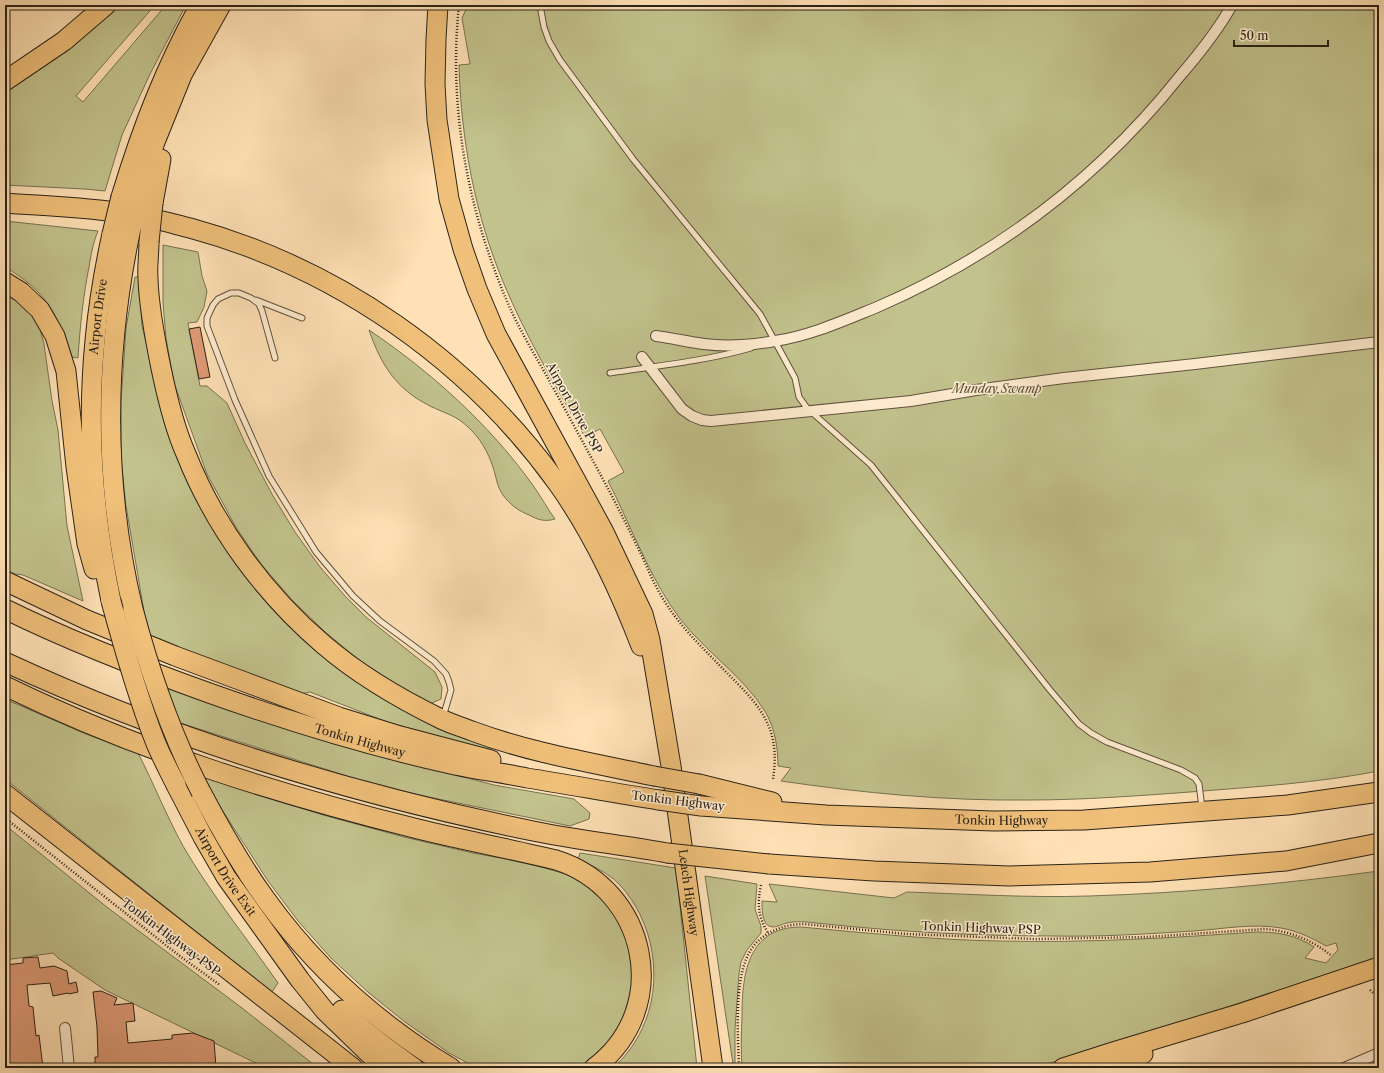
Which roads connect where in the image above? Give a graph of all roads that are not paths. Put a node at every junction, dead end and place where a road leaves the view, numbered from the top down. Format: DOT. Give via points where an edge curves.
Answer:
graph roads {
  1 [pos="106,5"];
  2 [pos="438,5"];
  3 [pos="540,5"];
  4 [pos="1232,5"];
  5 [pos="213,7"];
  6 [pos="5,81"];
  7 [pos="137,200"];
  8 [pos="5,203"];
  9 [pos="120,236"];
  10 [pos="5,282"];
  11 [pos="251,298"];
  12 [pos="302,318"];
  13 [pos="656,336"];
  14 [pos="775,341"];
  15 [pos="1379,342"];
  16 [pos="642,357"];
  17 [pos="276,358"];
  18 [pos="649,367"];
  19 [pos="610,373"];
  20 [pos="810,411"];
  21 [pos="5,581"];
  22 [pos="108,600"];
  23 [pos="5,609"];
  24 [pos="122,643"];
  25 [pos="5,662"];
  26 [pos="5,686"];
  27 [pos="662,718"];
  28 [pos="443,720"];
  29 [pos="1379,792"];
  30 [pos="615,793"];
  31 [pos="5,794"];
  32 [pos="1202,812"];
  33 [pos="826,815"];
  34 [pos="1379,843"];
  35 [pos="1379,854"];
  36 [pos="1286,860"];
  37 [pos="266,934"];
  38 [pos="1379,967"];
  39 [pos="1242,1013"];
  40 [pos="65,1028"];
  41 [pos="1379,1053"];
  42 [pos="69,1068"];
  43 [pos="353,1068"];
  44 [pos="384,1068"];
  45 [pos="414,1068"];
  46 [pos="451,1068"];
  47 [pos="594,1068"];
  48 [pos="713,1068"];
  49 [pos="1063,1068"];
  50 [pos="1108,1068"];
  51 [pos="1344,1068"];
  1 -- 6 [label="highway" via="64,41"];
  2 -- 27 [label="highway" via="435,84 437,120 449,199 463,250 496,334 601,525 643,614 650,640"];
  3 -- 14 [label="lane" via="549,41 560,60 633,159 760,314"];
  4 -- 14 [label="street" via="1201,50 1130,135 1098,166 1026,224 974,258 901,296 824,328"];
  5 -- 7 [label="highway" via="166,138 159,168"];
  5 -- 7 [label="highway, Airport Drive" via="166,73 148,115"];
  7 -- 9 [label="highway, Airport Drive, bridge"];
  7 -- 28 [label="highway, bridge" via="150,242 148,279 155,340 171,410 186,454 205,496 226,533 257,575 324,645 389,692"];
  8 -- 27 [label="highway" via="129,214 234,242 308,272 342,290 418,340 472,386 504,418 574,508 630,618 644,655"];
  9 -- 22 [label="highway, Airport Drive" via="105,267 91,391 92,468"];
  9 -- 46 [label="highway, bridge" via="121,276 110,388 115,511 133,609 159,697 188,768 221,830 246,871 292,933 321,965 370,1010"];
  10 -- 22 [label="highway" via="21,292 40,310 55,336 66,371 87,544"];
  11 -- 12 [label="lane"];
  11 -- 17 [label="lane" via="262,311"];
  11 -- 28 [label="lane" via="231,293 218,299 209,311 207,326 235,400 269,476 316,552 352,596 380,621 434,661 446,674 451,690"];
  13 -- 14 [label="street" via="706,344 738,345"];
  14 -- 18 [label="lane" via="735,352"];
  14 -- 20 [label="lane" via="795,378 802,402"];
  15 -- 20 [label="street" via="1064,378 911,401"];
  16 -- 18 [label="street"];
  18 -- 19 [label="lane"];
  18 -- 20 [label="street" via="682,409 702,420"];
  20 -- 32 [label="lane" via="871,465 1080,724 1091,734 1107,742 1189,774 1199,784"];
  21 -- 30 [label="highway" via="101,626 340,717 400,736"];
  22 -- 24 [label="highway, Airport Drive, bridge"];
  23 -- 30 [label="highway, Tonkin Highway" via="83,645 158,675 275,716 456,765"];
  24 -- 37 [label="highway, Airport Drive Exit, bridge" via="144,713 176,785 202,837"];
  25 -- 36 [label="highway, bridge" via="112,707 287,770 413,804 534,831 667,852 768,864 1009,876 1150,872"];
  26 -- 47 [label="highway" via="109,732 207,768 332,807 556,860 590,876 623,910 635,934 641,961 638,1004 632,1021 623,1038"];
  27 -- 48 [label="highway, Leach Highway"];
  28 -- 33 [label="highway, bridge" via="531,750 699,784"];
  29 -- 32 [label="highway, Tonkin Highway" via="1288,805"];
  30 -- 33 [label="highway, Tonkin Highway, bridge" via="701,806"];
  31 -- 43 [label="highway"];
  32 -- 33 [label="highway, Tonkin Highway" via="1084,820"];
  34 -- 36 [label="highway"];
  35 -- 36 [label="highway"];
  37 -- 44 [label="highway, Airport Drive Exit" via="326,1011"];
  37 -- 45 [label="highway" via="354,1022"];
  38 -- 39 [label="highway"];
  39 -- 49 [label="highway"];
  39 -- 50 [label="highway"];
  40 -- 42 [label="street"];
  41 -- 51 [label="street"];
}
